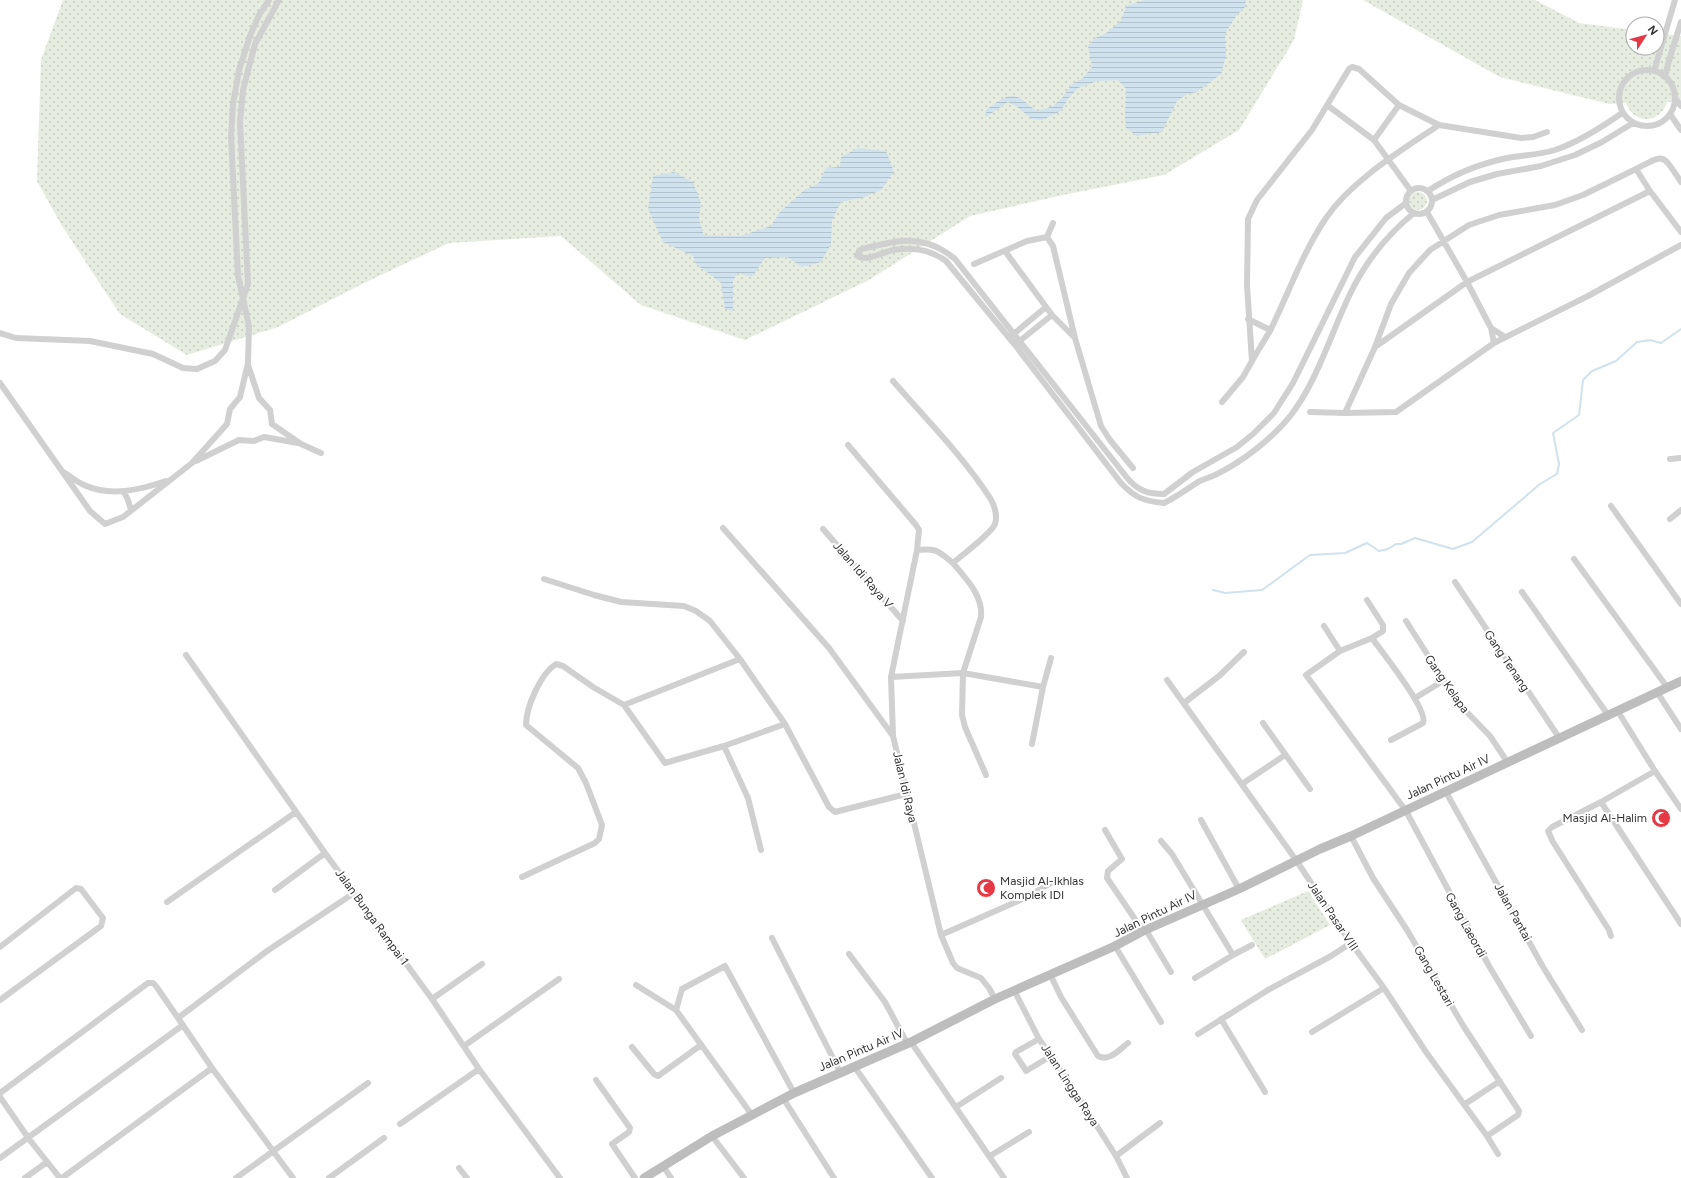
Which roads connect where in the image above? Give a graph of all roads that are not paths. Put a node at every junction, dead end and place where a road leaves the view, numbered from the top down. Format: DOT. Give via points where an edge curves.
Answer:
graph roads {
  1 [pos="269,0"];
  2 [pos="279,0"];
  3 [pos="1674,0"];
  4 [pos="1681,22"];
  5 [pos="1654,71"];
  6 [pos="1665,77"];
  7 [pos="1675,98"];
  8 [pos="1327,105"];
  9 [pos="1399,105"];
  10 [pos="1681,106"];
  11 [pos="1622,113"];
  12 [pos="1670,114"];
  13 [pos="1633,123"];
  14 [pos="1439,125"];
  15 [pos="1681,130"];
  16 [pos="1547,132"];
  17 [pos="1374,140"];
  18 [pos="1388,160"];
  19 [pos="1636,169"];
  20 [pos="1681,182"];
  21 [pos="1411,191"];
  22 [pos="1428,191"];
  23 [pos="1650,191"];
  24 [pos="1432,200"];
  25 [pos="1406,203"];
  26 [pos="1427,212"];
  27 [pos="1414,213"];
  28 [pos="1053,223"];
  29 [pos="1681,232"];
  30 [pos="1047,237"];
  31 [pos="1443,242"];
  32 [pos="1681,245"];
  33 [pos="1005,251"];
  34 [pos="974,264"];
  35 [pos="1467,282"];
  36 [pos="244,299"];
  37 [pos="1046,307"];
  38 [pos="1052,314"];
  39 [pos="1248,319"];
  40 [pos="1491,328"];
  41 [pos="1270,330"];
  42 [pos="0,334"];
  43 [pos="1011,336"];
  44 [pos="1505,337"];
  45 [pos="1075,338"];
  46 [pos="1017,343"];
  47 [pos="1494,343"];
  48 [pos="1375,347"];
  49 [pos="1252,361"];
  50 [pos="248,363"];
  51 [pos="893,380"];
  52 [pos="0,382"];
  53 [pos="1222,402"];
  54 [pos="1064,404"];
  55 [pos="1310,412"];
  56 [pos="1345,413"];
  57 [pos="301,444"];
  58 [pos="848,445"];
  59 [pos="321,453"];
  60 [pos="1681,458"];
  61 [pos="1670,459"];
  62 [pos="192,463"];
  63 [pos="1133,468"];
  64 [pos="62,471"];
  65 [pos="1192,472"];
  66 [pos="172,479"];
  67 [pos="1199,482"];
  68 [pos="124,492"];
  69 [pos="1611,506"];
  70 [pos="131,510"];
  71 [pos="1681,510"];
  72 [pos="1670,519"];
  73 [pos="723,528"];
  74 [pos="823,529"];
  75 [pos="917,550"];
  76 [pos="1574,560"];
  77 [pos="953,563"];
  78 [pos="544,579"];
  79 [pos="1455,582"];
  80 [pos="1522,592"];
  81 [pos="1367,600"];
  82 [pos="1681,604"];
  83 [pos="902,621"];
  84 [pos="1406,621"];
  85 [pos="1324,626"];
  86 [pos="1372,638"];
  87 [pos="1340,651"];
  88 [pos="1244,652"];
  89 [pos="186,655"];
  90 [pos="1051,658"];
  91 [pos="740,659"];
  92 [pos="962,673"];
  93 [pos="891,677"];
  94 [pos="1167,680"];
  95 [pos="1443,681"];
  96 [pos="1681,681"];
  97 [pos="1043,687"];
  98 [pos="1667,687"];
  99 [pos="1657,692"];
  100 [pos="1415,698"];
  101 [pos="1184,703"];
  102 [pos="624,705"];
  103 [pos="1616,710"];
  104 [pos="1608,715"];
  105 [pos="786,724"];
  106 [pos="1263,724"];
  107 [pos="1681,729"];
  108 [pos="893,736"];
  109 [pos="1560,739"];
  110 [pos="1391,740"];
  111 [pos="1032,744"];
  112 [pos="724,746"];
  113 [pos="1285,755"];
  114 [pos="1508,763"];
  115 [pos="1654,771"];
  116 [pos="986,775"];
  117 [pos="1242,784"];
  118 [pos="1310,789"];
  119 [pos="1446,792"];
  120 [pos="906,794"];
  121 [pos="1601,802"];
  122 [pos="1681,809"];
  123 [pos="1406,811"];
  124 [pos="296,812"];
  125 [pos="1201,820"];
  126 [pos="1105,830"];
  127 [pos="1351,836"];
  128 [pos="1161,841"];
  129 [pos="761,850"];
  130 [pos="325,853"];
  131 [pos="1296,860"];
  132 [pos="522,877"];
  133 [pos="1051,883"];
  134 [pos="1239,889"];
  135 [pos="275,890"];
  136 [pos="354,893"];
  137 [pos="167,902"];
  138 [pos="1202,904"];
  139 [pos="1681,924"];
  140 [pos="1145,931"];
  141 [pos="941,935"];
  142 [pos="1611,936"];
  143 [pos="772,938"];
  144 [pos="1351,943"];
  145 [pos="1252,945"];
  146 [pos="1115,946"];
  147 [pos="0,947"];
  148 [pos="849,954"];
  149 [pos="1233,955"];
  150 [pos="482,964"];
  151 [pos="1171,972"];
  152 [pos="1050,974"];
  153 [pos="559,978"];
  154 [pos="1195,978"];
  155 [pos="636,985"];
  156 [pos="1384,988"];
  157 [pos="1014,990"];
  158 [pos="995,998"];
  159 [pos="0,1000"];
  160 [pos="432,1000"];
  161 [pos="676,1010"];
  162 [pos="178,1018"];
  163 [pos="1221,1019"];
  164 [pos="1161,1022"];
  165 [pos="183,1025"];
  166 [pos="1582,1030"];
  167 [pos="1312,1032"];
  168 [pos="1198,1034"];
  169 [pos="1531,1036"];
  170 [pos="1040,1039"];
  171 [pos="909,1043"];
  172 [pos="1128,1043"];
  173 [pos="701,1045"];
  174 [pos="464,1046"];
  175 [pos="632,1047"];
  176 [pos="1051,1056"];
  177 [pos="854,1066"];
  178 [pos="212,1068"];
  179 [pos="479,1069"];
  180 [pos="840,1072"];
  181 [pos="1001,1078"];
  182 [pos="596,1080"];
  183 [pos="1500,1081"];
  184 [pos="368,1083"];
  185 [pos="1266,1092"];
  186 [pos="0,1093"];
  187 [pos="794,1093"];
  188 [pos="0,1096"];
  189 [pos="784,1098"];
  190 [pos="1465,1104"];
  191 [pos="956,1107"];
  192 [pos="752,1115"];
  193 [pos="1160,1123"];
  194 [pos="400,1124"];
  195 [pos="1029,1132"];
  196 [pos="712,1136"];
  197 [pos="1487,1136"];
  198 [pos="384,1138"];
  199 [pos="29,1139"];
  200 [pos="273,1152"];
  201 [pos="1498,1154"];
  202 [pos="990,1156"];
  203 [pos="1116,1156"];
  204 [pos="0,1158"];
  205 [pos="46,1162"];
  206 [pos="662,1166"];
  207 [pos="459,1168"];
  208 [pos="25,1178"];
  209 [pos="61,1178"];
  210 [pos="236,1178"];
  211 [pos="293,1178"];
  212 [pos="329,1178"];
  213 [pos="467,1178"];
  214 [pos="560,1178"];
  215 [pos="635,1178"];
  216 [pos="644,1178"];
  217 [pos="671,1178"];
  218 [pos="744,1178"];
  219 [pos="834,1178"];
  220 [pos="932,1178"];
  221 [pos="1004,1178"];
  222 [pos="1127,1178"];
  1 -- 36 [label="street" via="250,36 239,70 233,104 231,136 238,276"];
  2 -- 36 [label="street" via="255,44 243,90 240,122 248,267 248,284"];
  3 -- 5 [label="street"];
  4 -- 6 [label="street"];
  5 -- 6 [label="street"];
  5 -- 11 [label="street" via="1635,72 1627,77 1618,94"];
  6 -- 7 [label="street" via="1672,86"];
  7 -- 10 [label="street"];
  7 -- 12 [label="street"];
  8 -- 9 [label="street" via="1346,72 1352,67 1359,69"];
  8 -- 17 [label="street"];
  8 -- 39 [label="street" via="1312,130 1251,210 1248,219"];
  9 -- 14 [label="street"];
  9 -- 17 [label="street"];
  11 -- 13 [label="street"];
  11 -- 22 [label="street" via="1601,127 1555,150 1507,158 1468,169 1446,178"];
  12 -- 13 [label="street" via="1663,122 1653,126"];
  12 -- 15 [label="street"];
  13 -- 24 [label="street" via="1575,155 1541,166 1470,182"];
  14 -- 16 [label="street" via="1521,138"];
  14 -- 18 [label="street"];
  17 -- 18 [label="street"];
  18 -- 21 [label="street"];
  18 -- 41 [label="street" via="1352,189 1327,217 1314,237"];
  19 -- 20 [label="street" via="1658,158 1663,159 1668,162"];
  19 -- 23 [label="street"];
  19 -- 31 [label="street" via="1583,195 1554,205 1499,215 1469,225"];
  21 -- 22 [label="street" via="1419,188"];
  21 -- 25 [label="street"];
  22 -- 24 [label="street"];
  23 -- 29 [label="street"];
  23 -- 35 [label="street"];
  24 -- 26 [label="street"];
  25 -- 27 [label="street"];
  25 -- 65 [label="street" via="1386,218 1355,257 1293,383 1274,413 1237,447"];
  26 -- 27 [label="street"];
  26 -- 31 [label="street"];
  27 -- 67 [label="street" via="1388,236 1364,269 1352,290 1315,376 1291,416 1261,445 1233,465"];
  28 -- 30 [label="street"];
  30 -- 33 [label="street" via="1027,241"];
  30 -- 45 [label="street" via="1053,246"];
  31 -- 35 [label="street"];
  31 -- 48 [label="street" via="1430,250 1409,273 1391,304"];
  32 -- 44 [label="street" via="1588,296"];
  33 -- 34 [label="street"];
  33 -- 37 [label="street"];
  35 -- 40 [label="street"];
  35 -- 48 [label="street"];
  36 -- 42 [label="street" via="225,350 215,361 197,369 183,368 153,354 90,341 16,338"];
  36 -- 50 [label="street" via="249,326"];
  37 -- 38 [label="street"];
  37 -- 43 [label="street"];
  38 -- 45 [label="street"];
  38 -- 46 [label="street"];
  39 -- 41 [label="street"];
  39 -- 49 [label="street"];
  40 -- 44 [label="street"];
  40 -- 47 [label="street"];
  41 -- 49 [label="street"];
  43 -- 43 [label="street" via="940,257 926,251 907,249 864,258 857,256 857,253 862,249 905,240 926,242 943,250 955,259"];
  43 -- 46 [label="street"];
  44 -- 47 [label="street"];
  45 -- 63 [label="street" via="1101,426"];
  46 -- 54 [label="street"];
  47 -- 56 [label="street" via="1396,412"];
  48 -- 56 [label="street"];
  49 -- 53 [label="street" via="1243,377"];
  50 -- 57 [label="street" via="259,398 270,410 272,424"];
  50 -- 62 [label="street" via="240,397 230,409 227,424"];
  51 -- 77 [label="street" via="966,466 991,499 996,512 995,524"];
  52 -- 64 [label="street"];
  54 -- 65 [label="street" via="1139,490 1151,494 1164,494"];
  54 -- 67 [label="street" via="1121,483 1141,499 1164,503"];
  55 -- 56 [label="street"];
  57 -- 59 [label="street"];
  57 -- 62 [label="street" via="264,437 249,441 239,440"];
  58 -- 75 [label="street, Jalan Idi Raya" via="916,525 919,530"];
  60 -- 61 [label="street"];
  62 -- 66 [label="street"];
  64 -- 68 [label="street" via="84,485"];
  64 -- 70 [label="street" via="90,511 105,524 123,517"];
  65 -- 67 [label="street"];
  66 -- 68 [label="street"];
  66 -- 70 [label="street"];
  68 -- 70 [label="street"];
  69 -- 82 [label="street"];
  71 -- 72 [label="street"];
  73 -- 108 [label="street" via="829,648"];
  74 -- 83 [label="street, Jalan Idi Raya V"];
  75 -- 77 [label="street" via="937,550"];
  75 -- 83 [label="street, Jalan Idi Raya"];
  76 -- 98 [label="street"];
  77 -- 92 [label="street" via="981,601 982,609"];
  78 -- 91 [label="street" via="620,602 684,606 710,621"];
  79 -- 109 [label="street, Gang Tenang"];
  80 -- 104 [label="street"];
  81 -- 86 [label="street" via="1383,625 1383,631"];
  83 -- 93 [label="street, Jalan Idi Raya"];
  84 -- 95 [label="street, Gang Kelapa"];
  85 -- 87 [label="street"];
  86 -- 87 [label="street"];
  86 -- 100 [label="street"];
  87 -- 123 [label="street, Gang Laeordi" via="1306,675"];
  88 -- 101 [label="street"];
  89 -- 124 [label="street, Jalan Bunga Rampai 1"];
  90 -- 97 [label="street"];
  91 -- 102 [label="street"];
  91 -- 105 [label="street"];
  92 -- 93 [label="street"];
  92 -- 97 [label="street"];
  92 -- 116 [label="street" via="962,715"];
  93 -- 108 [label="street, Jalan Idi Raya"];
  94 -- 101 [label="street, Jalan Pasar VIII"];
  95 -- 100 [label="street"];
  95 -- 114 [label="street, Gang Kelapa" via="1465,712 1490,736"];
  96 -- 98 [label="main road, Jalan Pintu Air IV"];
  97 -- 111 [label="street"];
  98 -- 99 [label="main road, Jalan Pintu Air IV"];
  99 -- 103 [label="main road, Jalan Pintu Air IV"];
  99 -- 107 [label="street"];
  100 -- 110 [label="street" via="1424,717 1423,723"];
  101 -- 117 [label="street, Jalan Pasar VIII"];
  102 -- 112 [label="street" via="665,763"];
  102 -- 132 [label="street" via="560,664 548,670 530,704 526,725 578,768 601,819 601,833 595,844"];
  103 -- 104 [label="main road, Jalan Pintu Air IV"];
  103 -- 115 [label="street"];
  104 -- 109 [label="main road, Jalan Pintu Air IV"];
  105 -- 112 [label="street"];
  105 -- 120 [label="street" via="829,807 835,812"];
  106 -- 113 [label="street"];
  108 -- 120 [label="street, Jalan Idi Raya"];
  109 -- 114 [label="main road, Jalan Pintu Air IV"];
  112 -- 129 [label="street" via="748,798"];
  113 -- 117 [label="street"];
  113 -- 118 [label="street"];
  114 -- 119 [label="main road, Jalan Pintu Air IV"];
  115 -- 121 [label="street"];
  115 -- 122 [label="street"];
  117 -- 131 [label="street, Jalan Pasar VIII"];
  119 -- 123 [label="main road, Jalan Pintu Air IV"];
  119 -- 166 [label="street, Jalan Pantai" via="1543,967"];
  120 -- 141 [label="street, Jalan Idi Raya"];
  121 -- 139 [label="street"];
  121 -- 142 [label="street" via="1552,827 1548,833"];
  123 -- 127 [label="main road, Jalan Pintu Air IV"];
  123 -- 169 [label="street, Gang Laeordi" via="1489,966"];
  124 -- 130 [label="street, Jalan Bunga Rampai 1"];
  124 -- 137 [label="street"];
  125 -- 134 [label="street"];
  126 -- 140 [label="street" via="1122,859 1108,871 1107,878"];
  127 -- 131 [label="main road, Jalan Pintu Air IV"];
  127 -- 183 [label="street, Gang Lestari" via="1373,878"];
  128 -- 138 [label="street" via="1172,854"];
  130 -- 135 [label="street"];
  130 -- 136 [label="street, Jalan Bunga Rampai 1"];
  131 -- 134 [label="main road, Jalan Pintu Air IV"];
  131 -- 144 [label="street, Jalan Pasar VIII"];
  133 -- 141 [label="street" via="1025,898"];
  134 -- 138 [label="main road, Jalan Pintu Air IV"];
  136 -- 160 [label="street, Jalan Bunga Rampai 1"];
  136 -- 162 [label="street" via="267,951"];
  138 -- 140 [label="main road, Jalan Pintu Air IV"];
  138 -- 149 [label="street"];
  140 -- 146 [label="main road, Jalan Pintu Air IV"];
  140 -- 151 [label="street"];
  141 -- 158 [label="street, Jalan Idi Raya" via="957,968 981,978"];
  143 -- 180 [label="street"];
  144 -- 156 [label="street, Jalan Pasar VIII"];
  144 -- 163 [label="street"];
  145 -- 149 [label="street"];
  146 -- 152 [label="main road, Jalan Pintu Air IV"];
  146 -- 164 [label="street"];
  147 -- 159 [label="street" via="76,888 81,889 103,918 101,926"];
  148 -- 171 [label="street" via="885,1002"];
  149 -- 154 [label="street"];
  150 -- 160 [label="street"];
  152 -- 157 [label="main road, Jalan Pintu Air IV"];
  152 -- 172 [label="street" via="1061,997 1098,1056 1107,1058"];
  153 -- 174 [label="street"];
  155 -- 161 [label="street"];
  156 -- 167 [label="street"];
  156 -- 190 [label="street, Jalan Pasar VIII" via="1426,1052"];
  157 -- 158 [label="main road, Jalan Pintu Air IV"];
  157 -- 170 [label="street, Jalan Lingga Raya"];
  158 -- 171 [label="main road, Jalan Pintu Air IV"];
  160 -- 174 [label="street, Jalan Bunga Rampai 1"];
  161 -- 173 [label="street"];
  161 -- 187 [label="street" via="682,989 725,966"];
  162 -- 165 [label="street"];
  162 -- 186 [label="street" via="156,986 148,983"];
  163 -- 168 [label="street"];
  163 -- 185 [label="street"];
  165 -- 178 [label="street"];
  165 -- 199 [label="street"];
  170 -- 176 [label="street, Jalan Lingga Raya"];
  170 -- 176 [label="street" via="1015,1054 1026,1071"];
  171 -- 177 [label="main road, Jalan Pintu Air IV"];
  171 -- 191 [label="street"];
  173 -- 175 [label="street" via="658,1076"];
  173 -- 192 [label="street"];
  174 -- 179 [label="street, Jalan Bunga Rampai 1"];
  176 -- 203 [label="street, Jalan Lingga Raya"];
  177 -- 180 [label="main road, Jalan Pintu Air IV"];
  177 -- 220 [label="street"];
  178 -- 200 [label="street"];
  178 -- 209 [label="street"];
  179 -- 194 [label="street"];
  179 -- 214 [label="street, Jalan Bunga Rampai 1"];
  180 -- 187 [label="main road, Jalan Pintu Air IV"];
  181 -- 191 [label="street"];
  182 -- 215 [label="street" via="630,1128 629,1132 612,1144"];
  183 -- 190 [label="street"];
  183 -- 197 [label="street, Gang Lestari" via="1519,1113"];
  184 -- 200 [label="street"];
  187 -- 189 [label="main road, Jalan Pintu Air IV"];
  188 -- 199 [label="street"];
  189 -- 192 [label="main road, Jalan Pintu Air IV"];
  189 -- 219 [label="street"];
  190 -- 197 [label="street, Jalan Pasar VIII"];
  191 -- 202 [label="street"];
  192 -- 196 [label="main road, Jalan Pintu Air IV"];
  193 -- 203 [label="street"];
  195 -- 202 [label="street"];
  196 -- 206 [label="main road, Jalan Pintu Air IV"];
  196 -- 218 [label="street"];
  197 -- 201 [label="street, Jalan Pasar VIII"];
  198 -- 212 [label="street"];
  199 -- 204 [label="street"];
  199 -- 205 [label="street"];
  200 -- 210 [label="street"];
  200 -- 211 [label="street"];
  202 -- 221 [label="street"];
  203 -- 222 [label="street, Jalan Lingga Raya"];
  205 -- 208 [label="street"];
  205 -- 209 [label="street"];
  206 -- 216 [label="main road, Jalan Pintu Air IV"];
  206 -- 217 [label="street"];
  207 -- 213 [label="street"];
}
